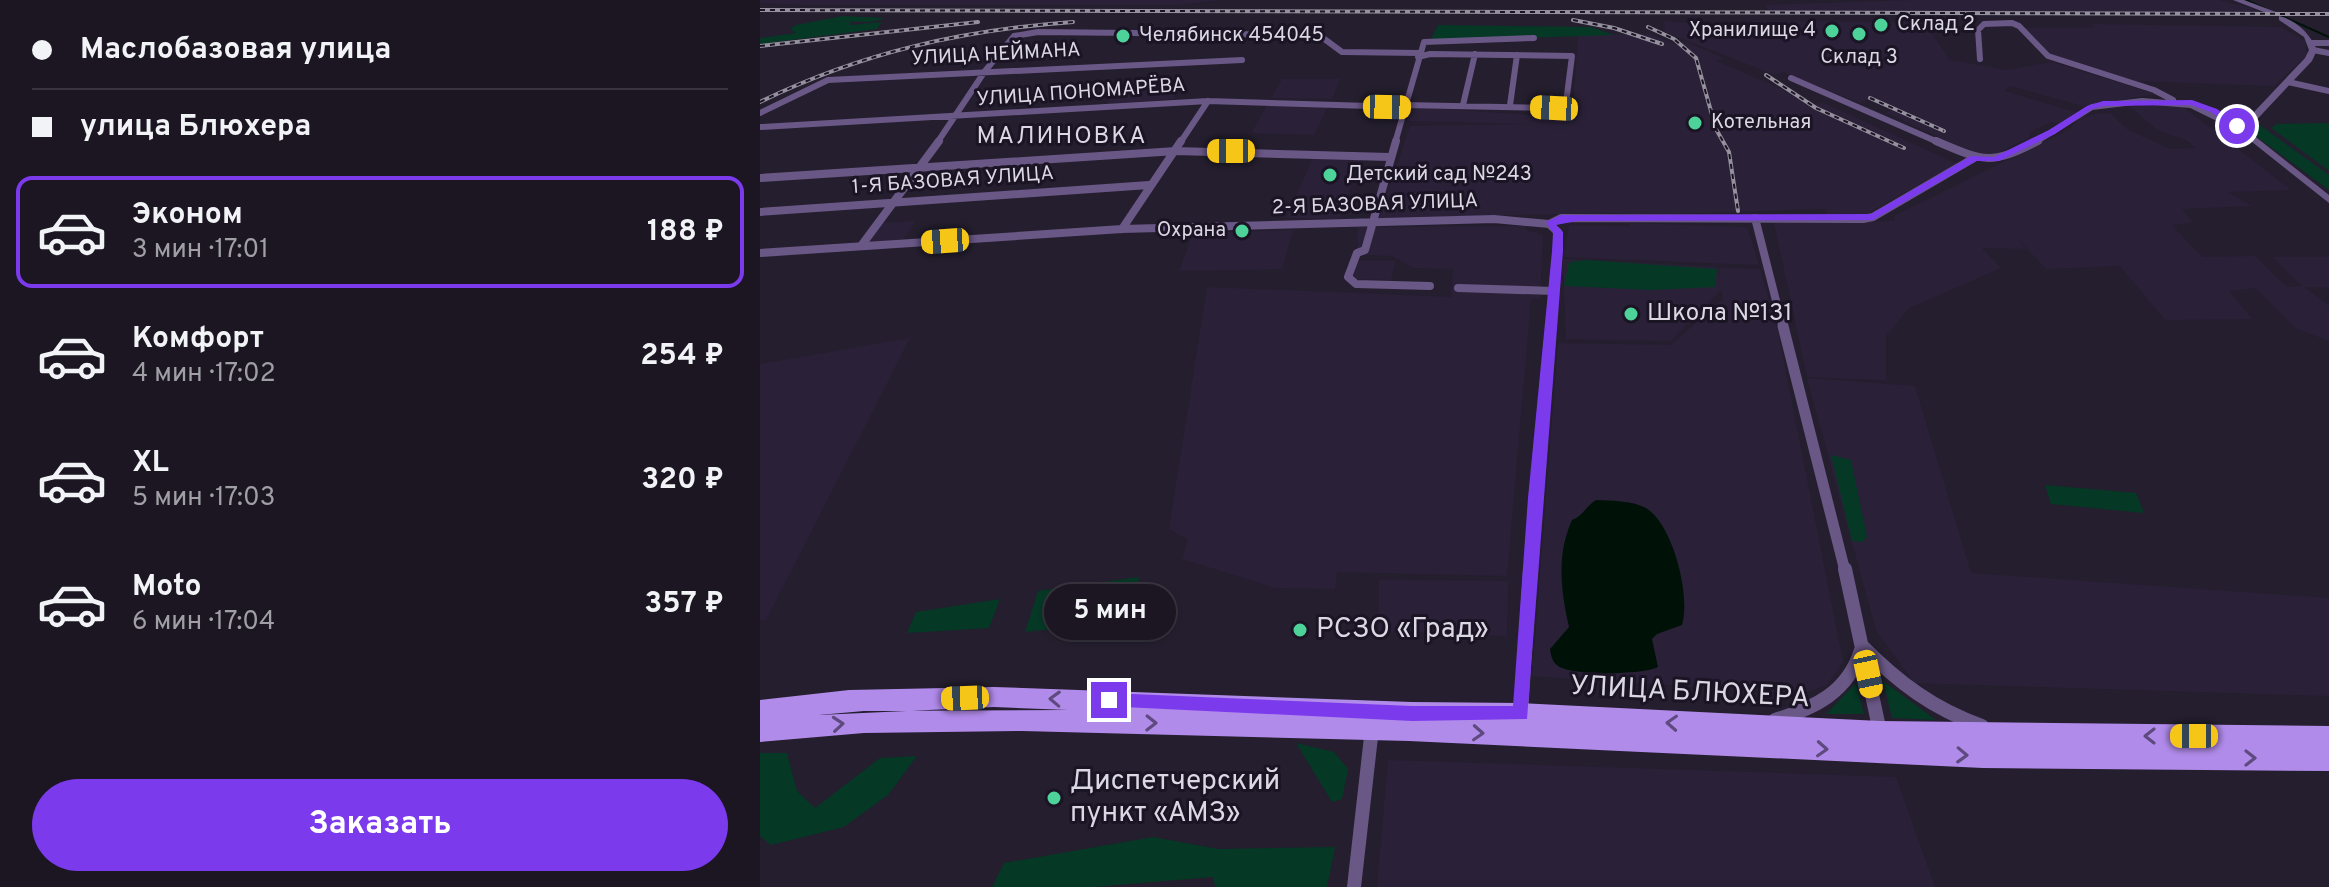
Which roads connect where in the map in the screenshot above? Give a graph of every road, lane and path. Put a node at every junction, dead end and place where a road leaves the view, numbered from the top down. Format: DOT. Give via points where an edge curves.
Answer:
graph roads {
  1 [pos="2237,0"];
  2 [pos="2272,12"];
  3 [pos="2282,18"];
  4 [pos="1534,38"];
  5 [pos="2329,43"];
  6 [pos="2312,46"];
  7 [pos="2329,53"];
  8 [pos="1475,54"];
  9 [pos="1419,55"];
  10 [pos="1517,55"];
  11 [pos="1980,59"];
  12 [pos="1242,60"];
  13 [pos="985,71"];
  14 [pos="1791,78"];
  15 [pos="2288,82"];
  16 [pos="2329,91"];
  17 [pos="1208,101"];
  18 [pos="2177,101"];
  19 [pos="1463,105"];
  20 [pos="1510,105"];
  21 [pos="1404,106"];
  22 [pos="760,113"];
  23 [pos="954,117"];
  24 [pos="760,127"];
  25 [pos="2242,130"];
  26 [pos="1176,151"];
  27 [pos="1389,157"];
  28 [pos="1974,158"];
  29 [pos="922,166"];
  30 [pos="760,178"];
  31 [pos="1149,185"];
  32 [pos="2329,200"];
  33 [pos="893,203"];
  34 [pos="760,212"];
  35 [pos="1755,218"];
  36 [pos="1371,222"];
  37 [pos="1549,224"];
  38 [pos="1122,229"];
  39 [pos="861,246"];
  40 [pos="760,253"];
  41 [pos="1430,286"];
  42 [pos="1458,288"];
  43 [pos="1554,291"];
  44 [pos="1862,645"];
  45 [pos="760,711"];
  46 [pos="1373,720"];
  47 [pos="1520,725"];
  48 [pos="1750,727"];
  49 [pos="760,731"];
  50 [pos="1880,732"];
  51 [pos="2008,735"];
  52 [pos="2329,737"];
  53 [pos="2329,759"];
  54 [pos="1354,887"];
  1 -- 2 [label="street"];
  3 -- 6 [label="street"];
  4 -- 9 [label="street" via="1424,42"];
  5 -- 6 [label="street"];
  6 -- 7 [label="street"];
  6 -- 15 [label="street" via="2309,59"];
  8 -- 9 [label="street"];
  8 -- 10 [label="street"];
  8 -- 19 [label="street"];
  9 -- 13 [label="street" via="1342,52 1319,35 1038,32 1014,36"];
  9 -- 21 [label="street"];
  10 -- 20 [label="street"];
  10 -- 20 [label="street, УЛИЦА ПОНОМАРЁВА" via="1572,56 1566,103"];
  11 -- 18 [label="street" via="1978,30 1984,24 2012,23 2048,56"];
  12 -- 13 [label="street, УЛИЦА НЕЙМАНА"];
  13 -- 22 [label="street, УЛИЦА НЕЙМАНА" via="822,81"];
  13 -- 23 [label="street"];
  14 -- 28 [label="street"];
  15 -- 16 [label="street"];
  15 -- 25 [label="street"];
  17 -- 21 [label="street, УЛИЦА ПОНОМАРЁВА"];
  17 -- 23 [label="street, УЛИЦА ПОНОМАРЁВА"];
  17 -- 26 [label="street"];
  18 -- 25 [label="street" via="2208,107"];
  18 -- 28 [label="street" via="2097,105 1995,159"];
  19 -- 20 [label="street, УЛИЦА ПОНОМАРЁВА"];
  19 -- 21 [label="street, УЛИЦА ПОНОМАРЁВА"];
  21 -- 27 [label="street"];
  23 -- 24 [label="street, УЛИЦА ПОНОМАРЁВА"];
  23 -- 29 [label="street"];
  25 -- 32 [label="street"];
  26 -- 27 [label="street"];
  26 -- 29 [label="street"];
  26 -- 31 [label="street"];
  27 -- 36 [label="street"];
  28 -- 35 [label="street, 2-Я БАЗОВАЯ УЛИЦА" via="1873,217"];
  29 -- 30 [label="street"];
  29 -- 33 [label="street"];
  31 -- 33 [label="street, 1-Я БАЗОВАЯ УЛИЦА"];
  31 -- 38 [label="street"];
  33 -- 34 [label="street, 1-Я БАЗОВАЯ УЛИЦА"];
  33 -- 39 [label="street"];
  35 -- 37 [label="street, 2-Я БАЗОВАЯ УЛИЦА" via="1561,218"];
  35 -- 44 [label="street"];
  36 -- 37 [label="street, 2-Я БАЗОВАЯ УЛИЦА" via="1494,219"];
  36 -- 38 [label="street, 2-Я БАЗОВАЯ УЛИЦА"];
  36 -- 41 [label="street" via="1365,250 1357,253 1348,277 1351,282"];
  37 -- 43 [label="street" via="1558,232"];
  38 -- 39 [label="street, 2-Я БАЗОВАЯ УЛИЦА"];
  39 -- 40 [label="street, 2-Я БАЗОВАЯ УЛИЦА"];
  42 -- 43 [label="street"];
  43 -- 47 [label="street"];
  44 -- 48 [label="street" via="1858,667 1844,686 1810,711"];
  44 -- 50 [label="street"];
  44 -- 51 [label="street" via="1929,706"];
  46 -- 45 [label="main road, УЛИЦА БЛЮХЕРА, one-way" via="994,697 849,701"];
  46 -- 47 [label="main road, УЛИЦА БЛЮХЕРА"];
  49 -- 46 [label="main road, УЛИЦА БЛЮХЕРА, one-way" via="864,722"];
  46 -- 54 [label="street"];
  48 -- 47 [label="main road, УЛИЦА БЛЮХЕРА, one-way"];
  47 -- 53 [label="main road, УЛИЦА БЛЮХЕРА, one-way" via="1983,756"];
  48 -- 50 [label="main road, УЛИЦА БЛЮХЕРА"];
  50 -- 51 [label="main road, УЛИЦА БЛЮХЕРА"];
  52 -- 51 [label="main road, УЛИЦА БЛЮХЕРА, one-way"];
}
